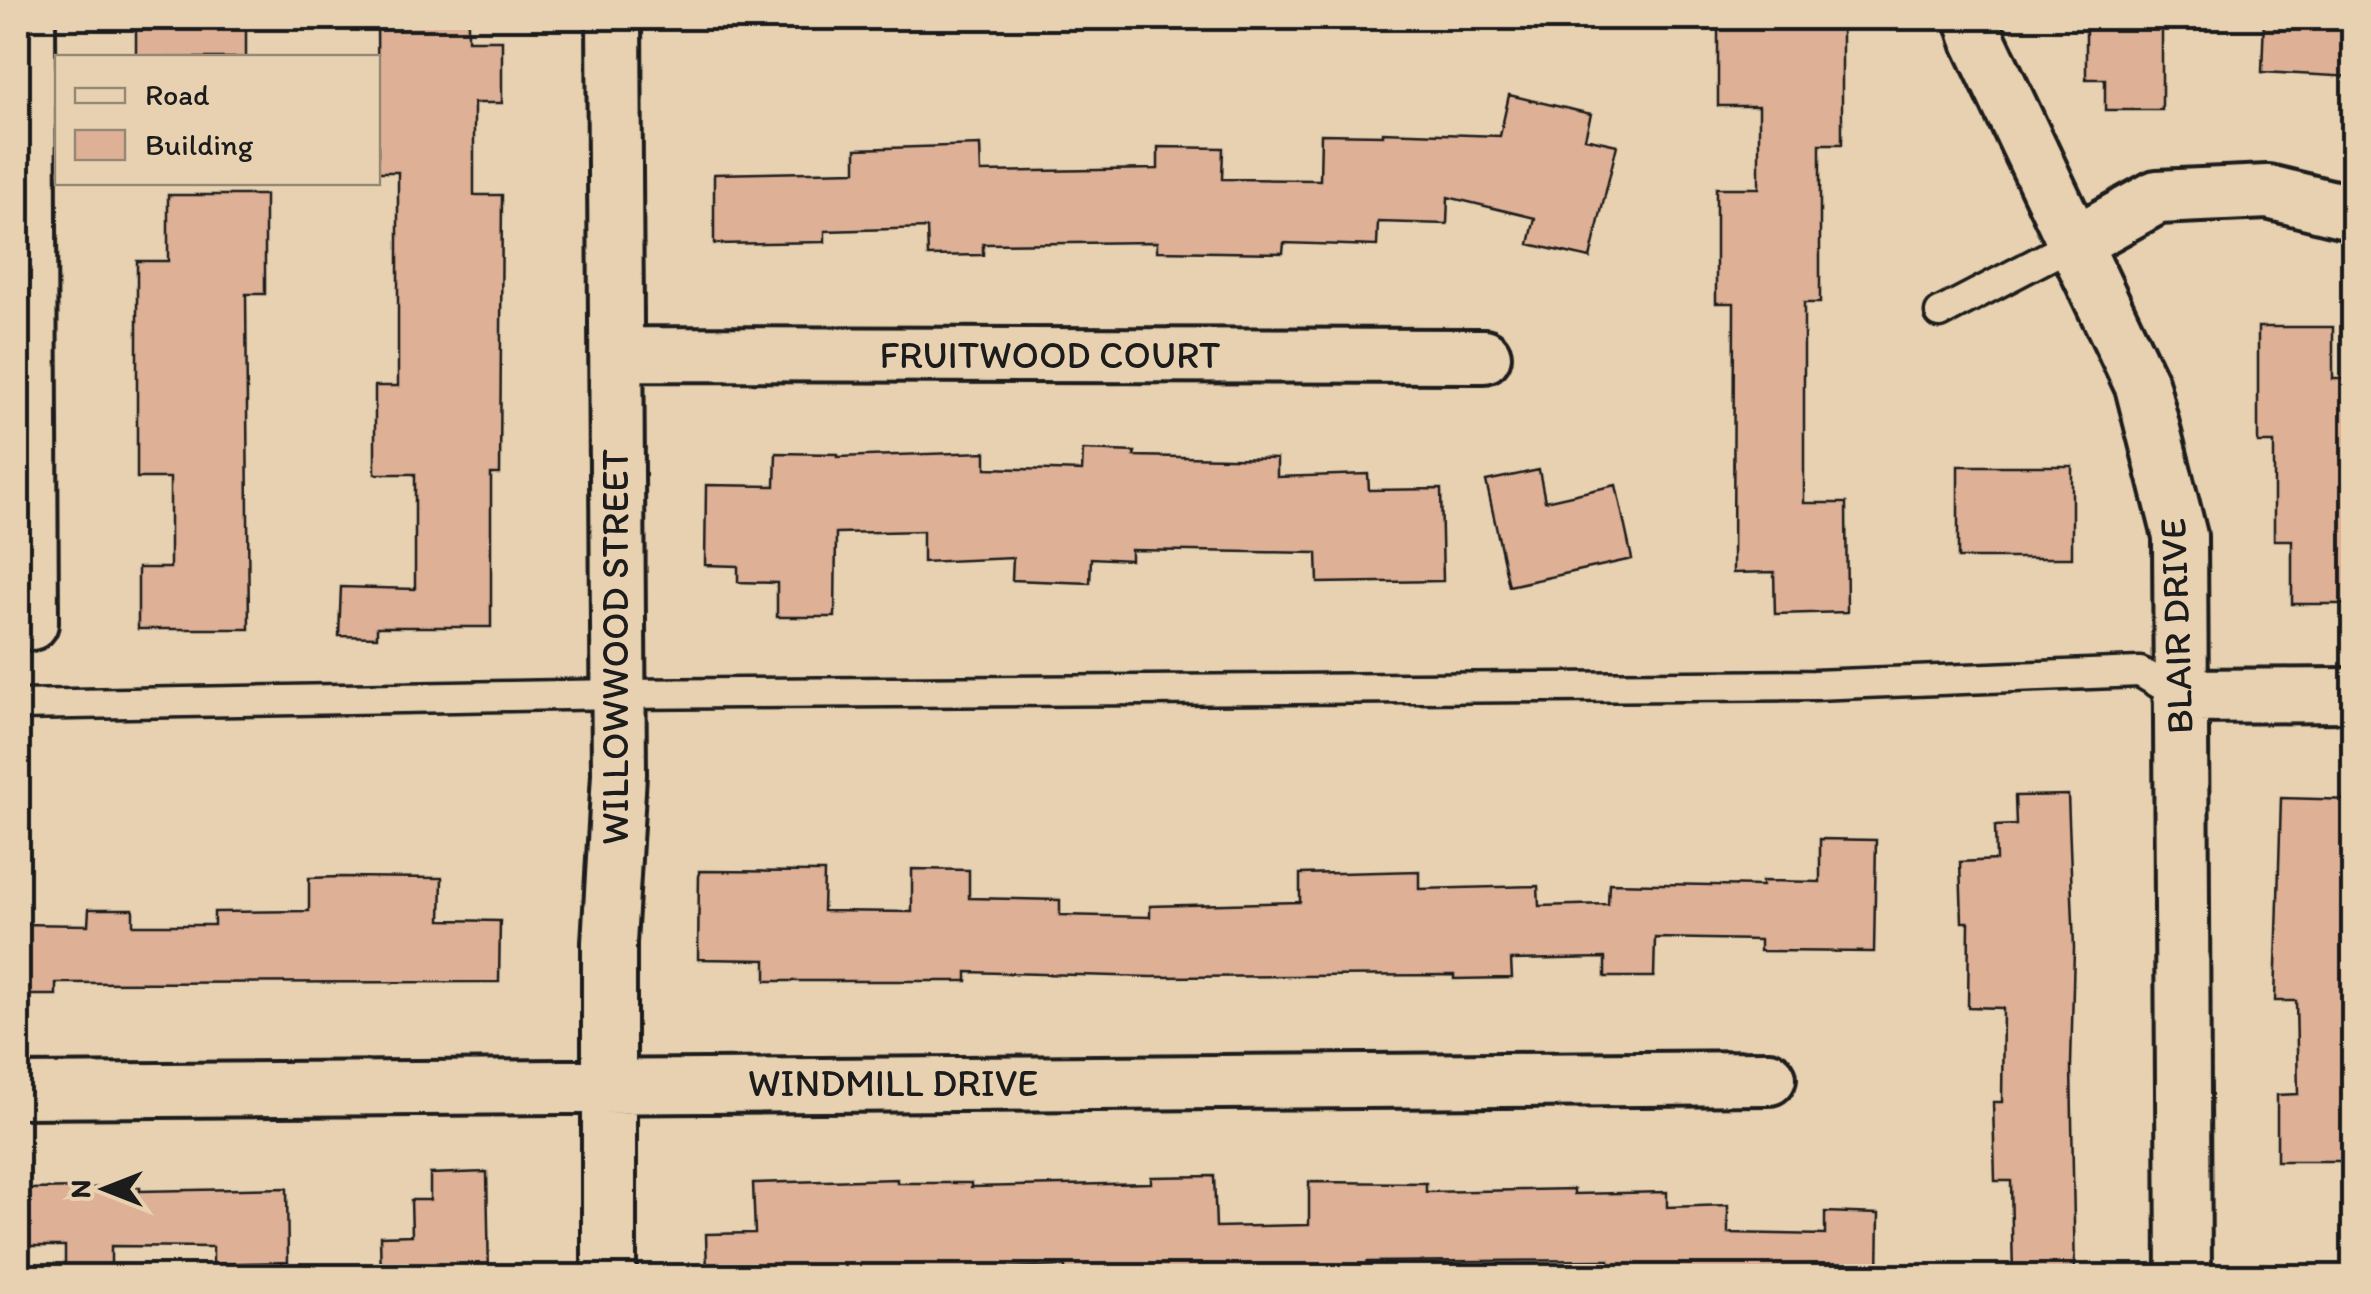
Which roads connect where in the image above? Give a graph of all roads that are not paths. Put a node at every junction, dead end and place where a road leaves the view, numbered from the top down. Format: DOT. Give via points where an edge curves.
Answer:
graph roads {
  1 [pos="28,18"];
  2 [pos="614,18"];
  3 [pos="1972,18"];
  4 [pos="2354,213"];
  5 [pos="2076,242"];
  6 [pos="1940,313"];
  7 [pos="616,354"];
  8 [pos="24,356"];
  9 [pos="1484,356"];
  10 [pos="30,623"];
  11 [pos="618,694"];
  12 [pos="2354,695"];
  13 [pos="2180,696"];
  14 [pos="18,705"];
  15 [pos="1769,1078"];
  16 [pos="608,1085"];
  17 [pos="18,1091"];
  18 [pos="609,1276"];
  19 [pos="2184,1276"];
  1 -- 8 [label="street"];
  2 -- 7 [label="street, WILLOWWOOD STREET"];
  3 -- 5 [label="street, BLAIR DRIVE"];
  4 -- 5 [label="street" via="2268,192 2157,197"];
  5 -- 6 [label="lane"];
  5 -- 13 [label="street, BLAIR DRIVE" via="2142,386 2180,536"];
  7 -- 9 [label="street, FRUITWOOD COURT"];
  7 -- 11 [label="street, WILLOWWOOD STREET"];
  8 -- 10 [label="street"];
  11 -- 13 [label="lane" via="1814,685 2140,672"];
  11 -- 14 [label="lane"];
  11 -- 16 [label="street, WILLOWWOOD STREET"];
  12 -- 13 [label="street"];
  13 -- 19 [label="street, BLAIR DRIVE"];
  15 -- 16 [label="street, WINDMILL DRIVE"];
  16 -- 17 [label="street, WINDMILL DRIVE"];
  16 -- 18 [label="street, WILLOWWOOD STREET"];
}
